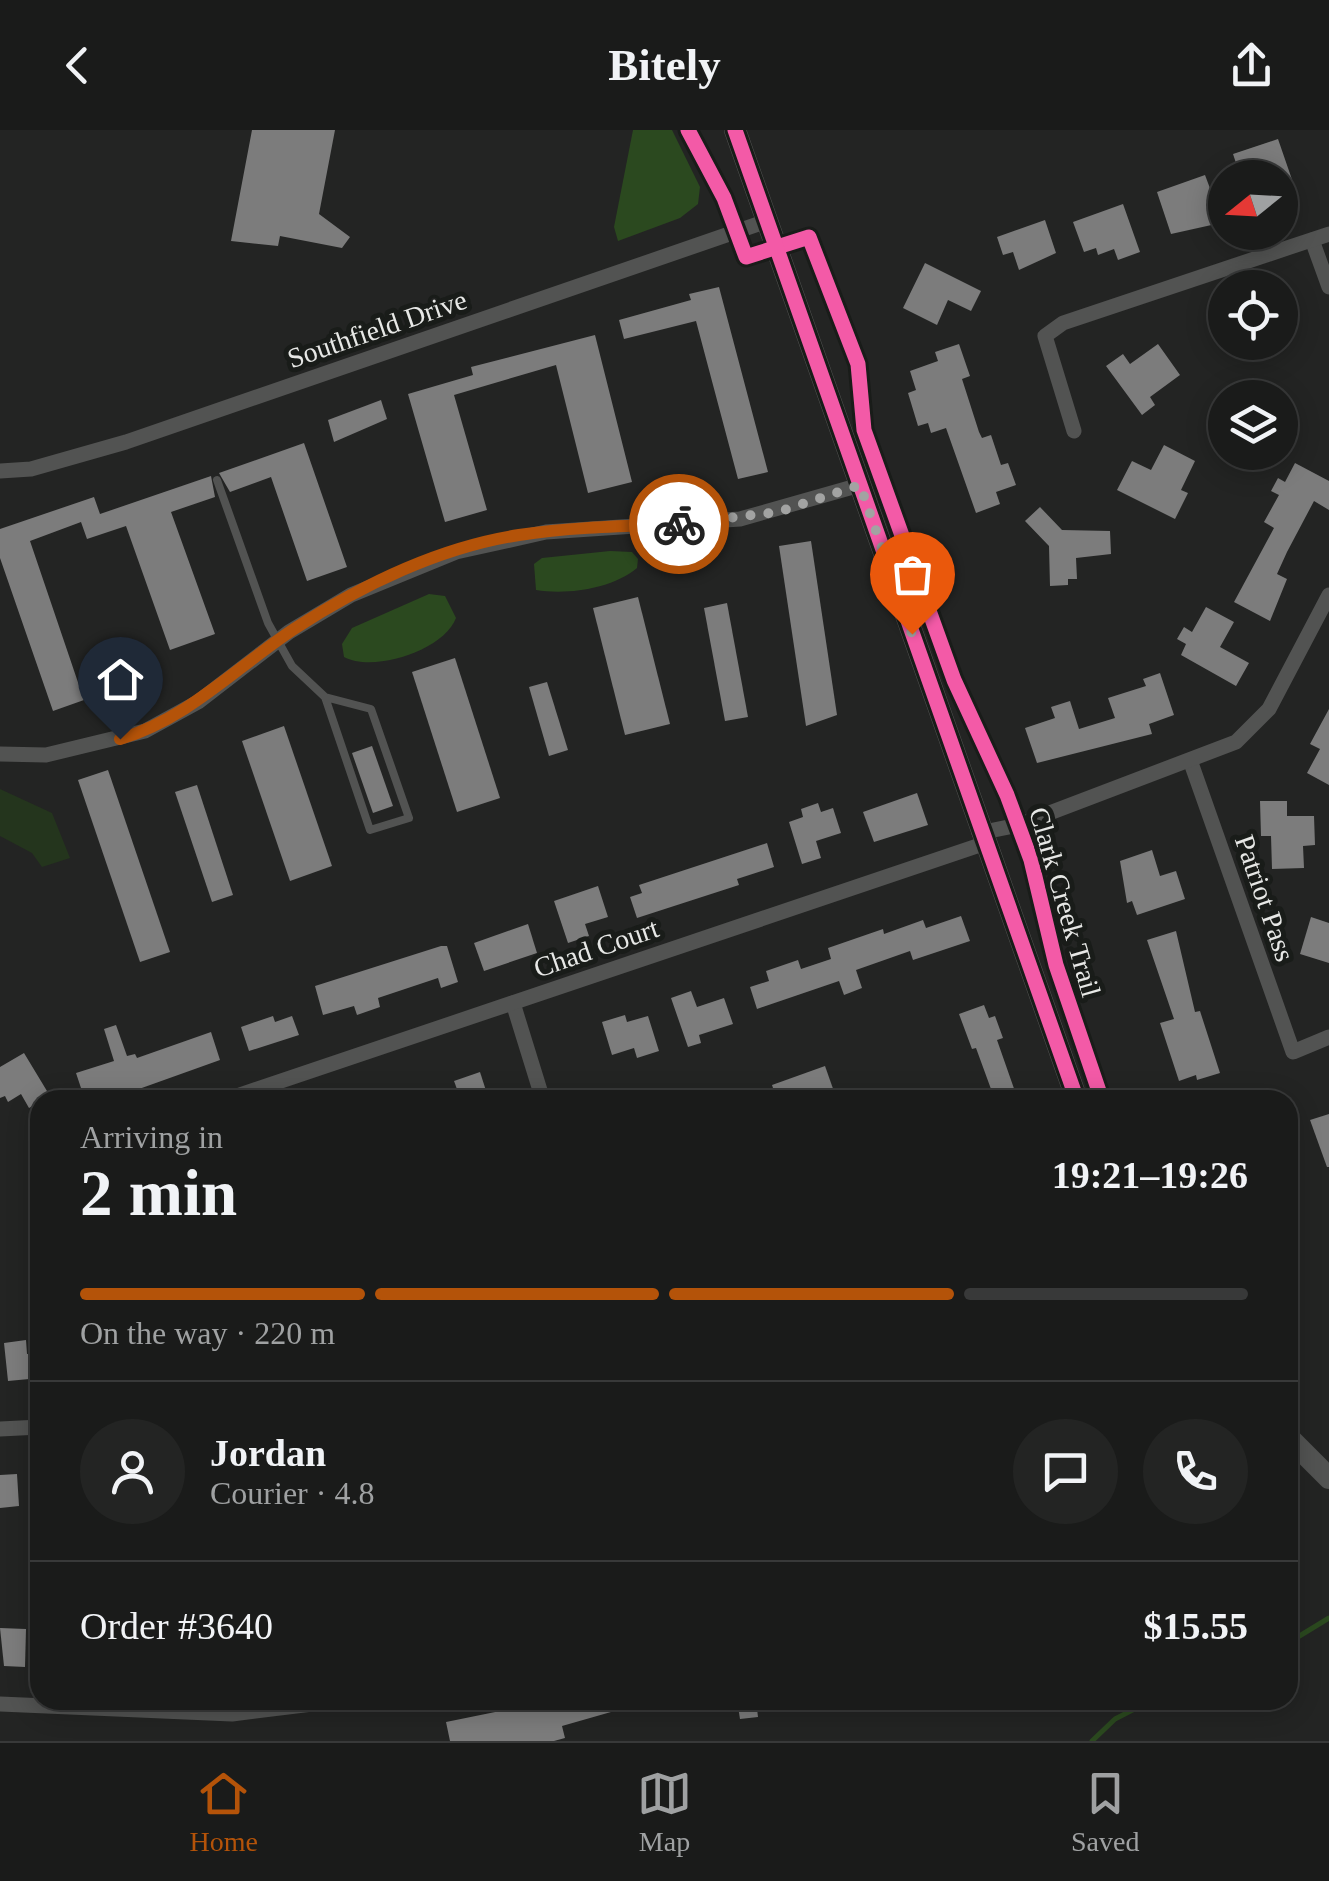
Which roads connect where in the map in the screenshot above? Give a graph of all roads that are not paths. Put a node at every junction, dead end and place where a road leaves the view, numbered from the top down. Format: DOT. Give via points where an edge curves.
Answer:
graph roads {
  1 [pos="734,130"];
  2 [pos="767,221"];
  3 [pos="1329,234"];
  4 [pos="1312,240"];
  5 [pos="1329,287"];
  6 [pos="1074,431"];
  7 [pos="0,470"];
  8 [pos="217,480"];
  9 [pos="860,485"];
  10 [pos="1329,595"];
  11 [pos="278,640"];
  12 [pos="324,697"];
  13 [pos="0,754"];
  14 [pos="1190,760"];
  15 [pos="981,839"];
  16 [pos="514,1003"];
  17 [pos="1329,1037"];
  18 [pos="255,1090"];
  19 [pos="539,1090"];
  20 [pos="1073,1090"];
  21 [pos="30,1428"];
  22 [pos="0,1429"];
  23 [pos="1298,1446"];
  24 [pos="1329,1478"];
  25 [pos="0,1704"];
  26 [pos="30,1705"];
  27 [pos="139,1710"];
  28 [pos="264,1710"];
  1 -- 2 [label="street"];
  2 -- 7 [label="street, Southfield Drive" via="126,442 31,469"];
  2 -- 9 [label="street"];
  3 -- 4 [label="street"];
  4 -- 5 [label="street"];
  4 -- 6 [label="street" via="1063,323 1045,336"];
  8 -- 11 [label="lane"];
  9 -- 11 [label="street" via="740,519 515,535 386,578"];
  9 -- 15 [label="street"];
  10 -- 14 [label="street, Chad Court" via="1260,722 1236,742"];
  11 -- 12 [label="lane" via="292,666"];
  11 -- 13 [label="street" via="198,702 145,731 46,755"];
  12 -- 12 [label="lane" via="370,830 409,818 372,709"];
  14 -- 15 [label="street, Chad Court"];
  14 -- 17 [label="street, Patriot Pass" via="1293,1052"];
  15 -- 16 [label="street, Chad Court"];
  15 -- 20 [label="street"];
  16 -- 18 [label="street, Chad Court"];
  16 -- 19 [label="street"];
  21 -- 22 [label="street"];
  23 -- 24 [label="street"];
  25 -- 26 [label="street"];
  27 -- 28 [label="street"];
}
